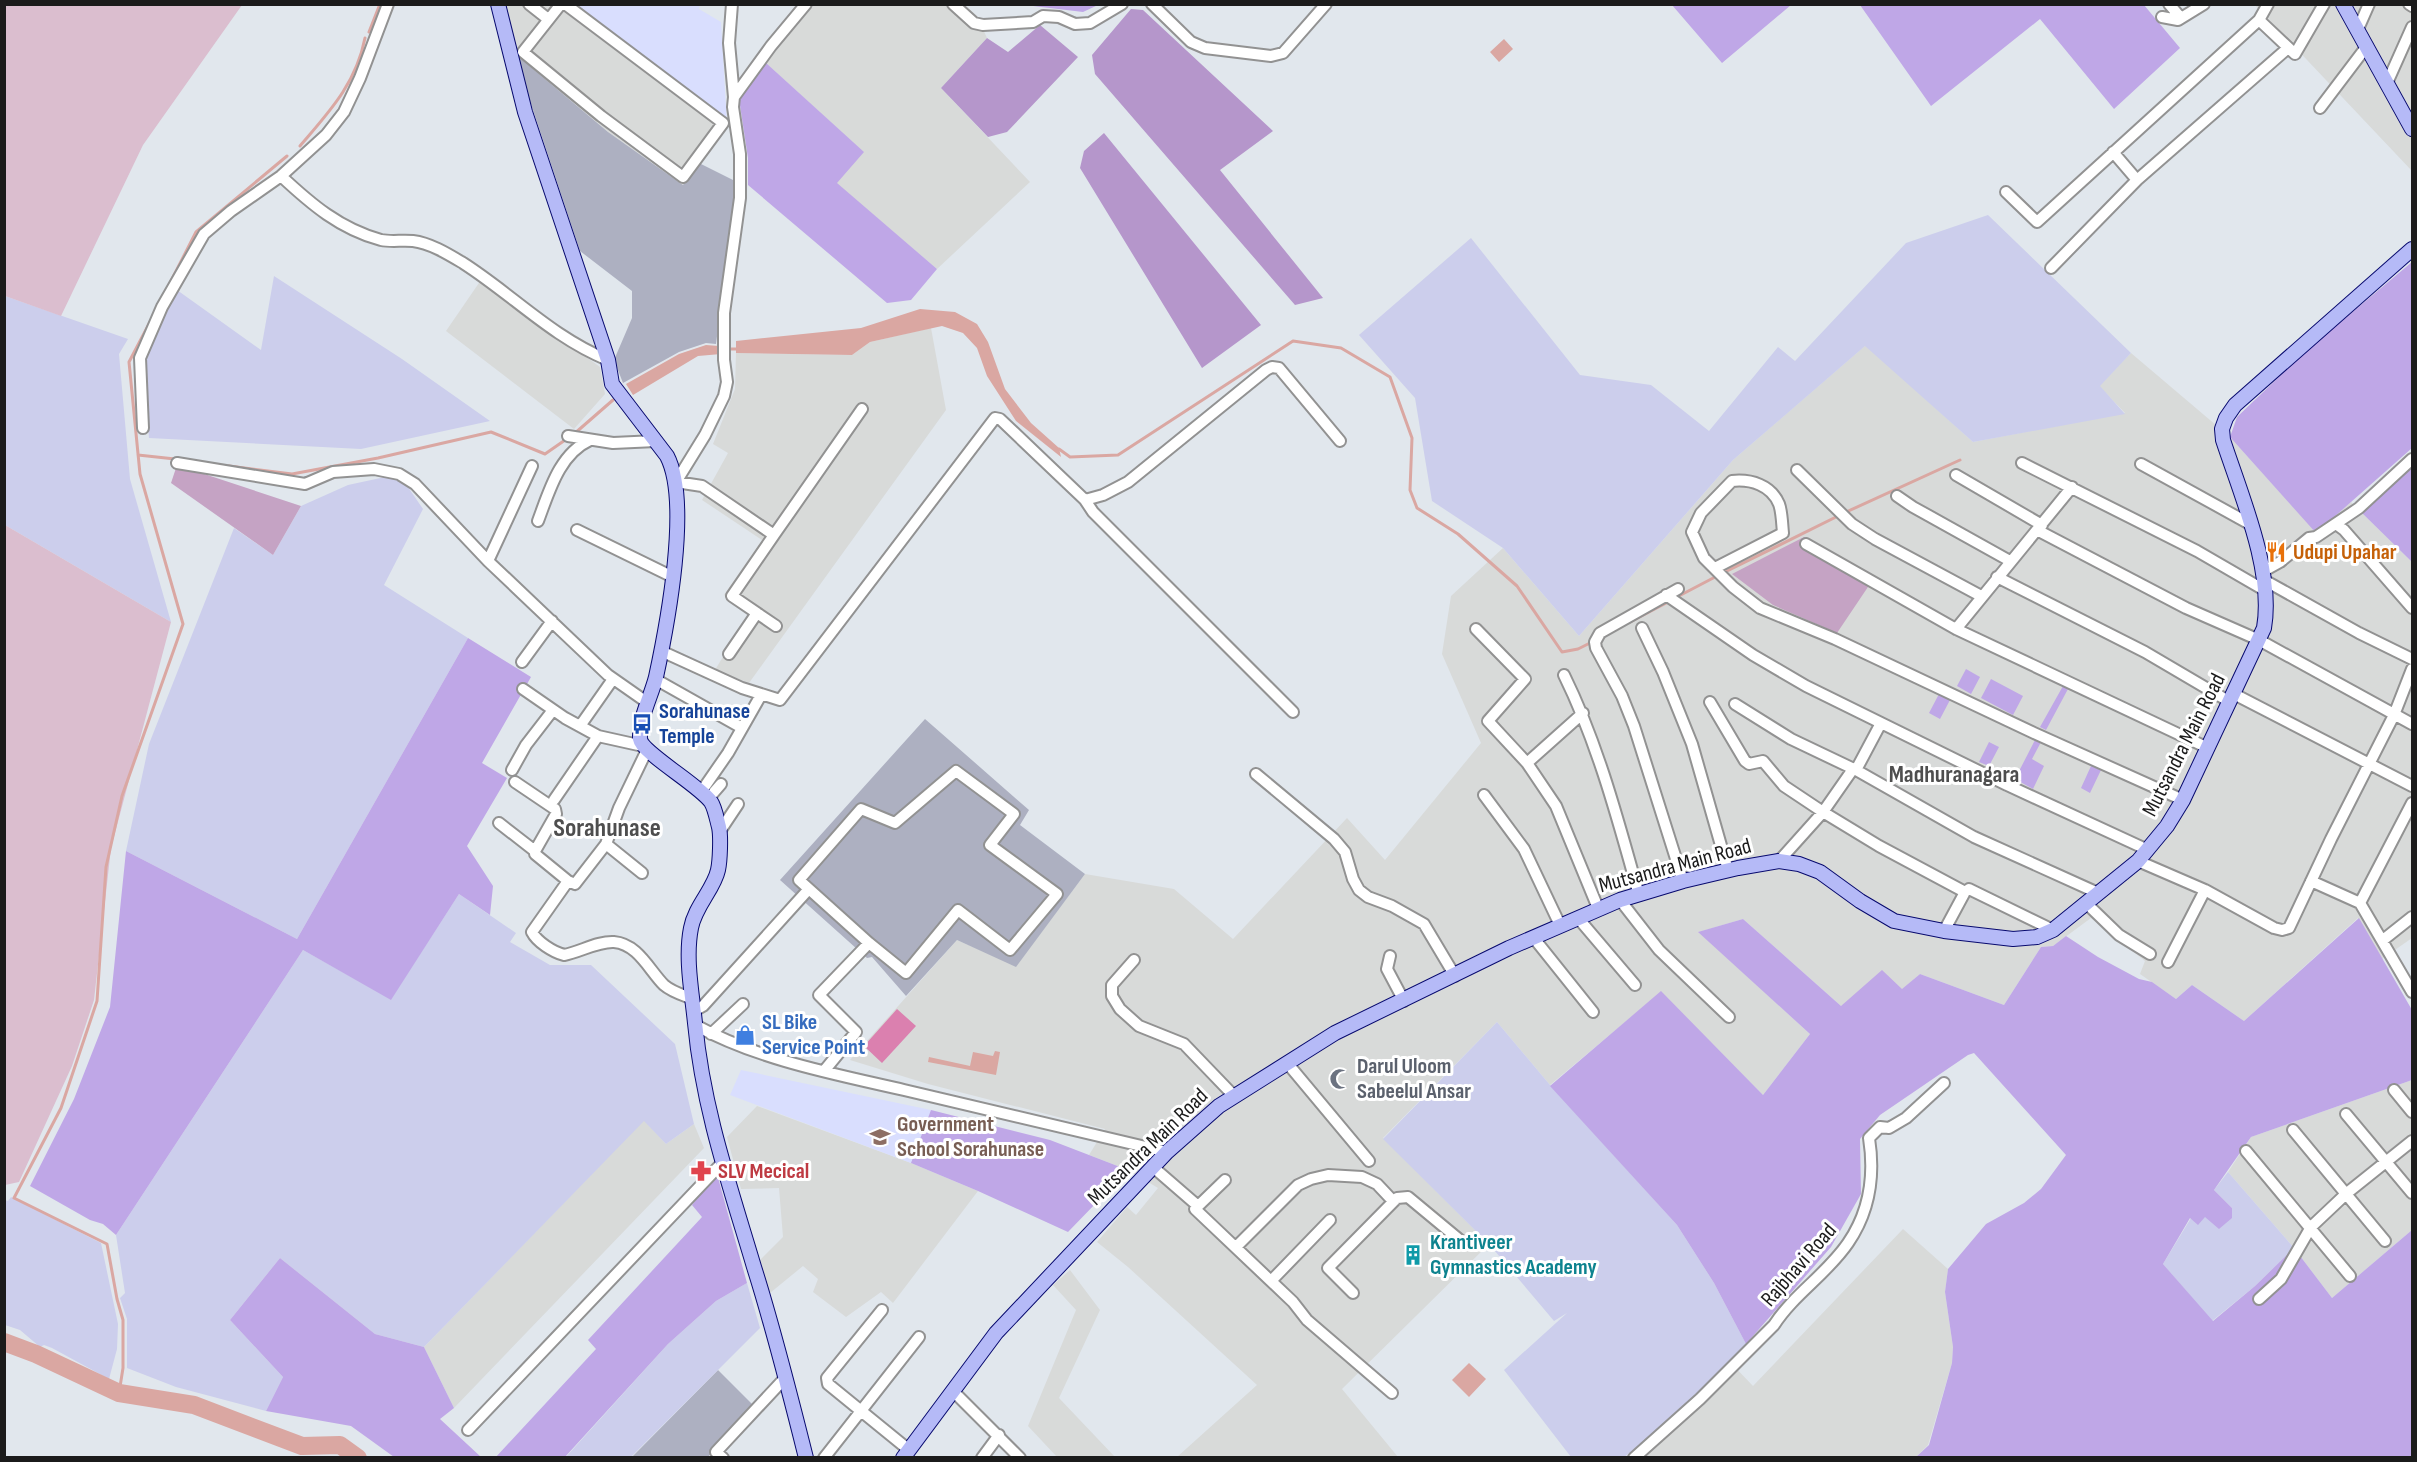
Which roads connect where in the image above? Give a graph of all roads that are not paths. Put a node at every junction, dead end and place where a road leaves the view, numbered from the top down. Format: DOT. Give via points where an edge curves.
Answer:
graph roads {
  1 [pos="388,4"];
  2 [pos="498,4"];
  3 [pos="530,4"];
  4 [pos="561,4"];
  5 [pos="565,4"];
  6 [pos="732,4"];
  7 [pos="806,4"];
  8 [pos="953,4"];
  9 [pos="1122,4"];
  10 [pos="1152,4"];
  11 [pos="1326,4"];
  12 [pos="2169,4"];
  13 [pos="2204,4"];
  14 [pos="2268,4"];
  15 [pos="2324,4"];
  16 [pos="2343,4"];
  17 [pos="2369,4"];
  18 [pos="2162,17"];
  19 [pos="2181,18"];
  20 [pos="548,19"];
  21 [pos="2259,20"];
  22 [pos="2412,27"];
  23 [pos="2358,29"];
  24 [pos="2367,46"];
  25 [pos="2288,48"];
  26 [pos="2387,83"];
  27 [pos="734,97"];
  28 [pos="2320,108"];
  29 [pos="2412,126"];
  30 [pos="2113,152"];
  31 [pos="281,176"];
  32 [pos="2137,180"];
  33 [pos="2006,192"];
  34 [pos="2412,249"];
  35 [pos="2051,268"];
  36 [pos="608,360"];
  37 [pos="862,409"];
  38 [pos="143,428"];
  39 [pos="572,437"];
  40 [pos="590,440"];
  41 [pos="656,441"];
  42 [pos="1341,441"];
  43 [pos="2412,459"];
  44 [pos="177,463"];
  45 [pos="2022,463"];
  46 [pos="2141,464"];
  47 [pos="532,466"];
  48 [pos="1797,470"];
  49 [pos="1956,475"];
  50 [pos="676,482"];
  51 [pos="2072,487"];
  52 [pos="1897,496"];
  53 [pos="1085,500"];
  54 [pos="538,521"];
  55 [pos="2250,524"];
  56 [pos="2336,524"];
  57 [pos="2039,527"];
  58 [pos="577,530"];
  59 [pos="774,535"];
  60 [pos="1806,544"];
  61 [pos="488,561"];
  62 [pos="2010,561"];
  63 [pos="1715,568"];
  64 [pos="673,577"];
  65 [pos="1997,577"];
  66 [pos="2264,581"];
  67 [pos="1678,589"];
  68 [pos="1666,595"];
  69 [pos="1981,596"];
  70 [pos="2412,608"];
  71 [pos="757,613"];
  72 [pos="552,621"];
  73 [pos="776,626"];
  74 [pos="1642,628"];
  75 [pos="1476,629"];
  76 [pos="1956,629"];
  77 [pos="2259,640"];
  78 [pos="661,651"];
  79 [pos="729,654"];
  80 [pos="2412,659"];
  81 [pos="522,663"];
  82 [pos="2412,669"];
  83 [pos="1564,675"];
  84 [pos="613,679"];
  85 [pos="655,680"];
  86 [pos="523,689"];
  87 [pos="760,695"];
  88 [pos="2232,698"];
  89 [pos="1710,702"];
  90 [pos="648,703"];
  91 [pos="1735,704"];
  92 [pos="553,710"];
  93 [pos="1293,712"];
  94 [pos="1583,713"];
  95 [pos="2394,715"];
  96 [pos="1881,723"];
  97 [pos="2412,724"];
  98 [pos="580,726"];
  99 [pos="742,728"];
  100 [pos="598,736"];
  101 [pos="2208,747"];
  102 [pos="645,748"];
  103 [pos="1527,763"];
  104 [pos="2369,764"];
  105 [pos="512,770"];
  106 [pos="1854,770"];
  107 [pos="1256,774"];
  108 [pos="515,782"];
  109 [pos="721,784"];
  110 [pos="2412,786"];
  111 [pos="704,795"];
  112 [pos="1484,795"];
  113 [pos="554,800"];
  114 [pos="2183,800"];
  115 [pos="2412,803"];
  116 [pos="738,804"];
  117 [pos="1822,812"];
  118 [pos="499,823"];
  119 [pos="720,831"];
  120 [pos="606,844"];
  121 [pos="2148,850"];
  122 [pos="535,851"];
  123 [pos="1779,861"];
  124 [pos="2138,861"];
  125 [pos="1728,870"];
  126 [pos="642,873"];
  127 [pos="568,881"];
  128 [pos="1683,881"];
  129 [pos="2311,881"];
  130 [pos="808,890"];
  131 [pos="2205,890"];
  132 [pos="1965,892"];
  133 [pos="2098,893"];
  134 [pos="1639,895"];
  135 [pos="1620,900"];
  136 [pos="2086,903"];
  137 [pos="2360,903"];
  138 [pos="1598,908"];
  139 [pos="2412,917"];
  140 [pos="1578,918"];
  141 [pos="1560,925"];
  142 [pos="2053,930"];
  143 [pos="1944,931"];
  144 [pos="1533,937"];
  145 [pos="2383,940"];
  146 [pos="869,943"];
  147 [pos="2150,954"];
  148 [pos="1390,956"];
  149 [pos="1134,960"];
  150 [pos="2168,962"];
  151 [pos="1455,976"];
  152 [pos="1635,985"];
  153 [pos="2412,992"];
  154 [pos="1404,1000"];
  155 [pos="742,1004"];
  156 [pos="694,1005"];
  157 [pos="1593,1012"];
  158 [pos="1729,1017"];
  159 [pos="695,1025"];
  160 [pos="711,1034"];
  161 [pos="1288,1064"];
  162 [pos="825,1071"];
  163 [pos="1944,1083"];
  164 [pos="2394,1090"];
  165 [pos="1234,1096"];
  166 [pos="2412,1112"];
  167 [pos="2346,1114"];
  168 [pos="2293,1130"];
  169 [pos="2412,1141"];
  170 [pos="2246,1151"];
  171 [pos="1167,1152"];
  172 [pos="1369,1161"];
  173 [pos="2387,1161"];
  174 [pos="723,1162"];
  175 [pos="1153,1167"];
  176 [pos="1225,1180"];
  177 [pos="2347,1193"];
  178 [pos="2412,1193"];
  179 [pos="1393,1201"];
  180 [pos="1198,1206"];
  181 [pos="1330,1220"];
  182 [pos="2311,1227"];
  183 [pos="1461,1241"];
  184 [pos="2385,1241"];
  185 [pos="1236,1247"];
  186 [pos="2350,1276"];
  187 [pos="1272,1281"];
  188 [pos="1353,1293"];
  189 [pos="2259,1299"];
  190 [pos="882,1310"];
  191 [pos="919,1337"];
  192 [pos="785,1378"];
  193 [pos="952,1391"];
  194 [pos="1392,1393"];
  195 [pos="861,1411"];
  196 [pos="468,1430"];
  197 [pos="999,1435"];
  198 [pos="906,1454"];
  199 [pos="806,1457"];
  200 [pos="723,1458"];
  201 [pos="824,1458"];
  202 [pos="982,1458"];
  203 [pos="1020,1458"];
  204 [pos="1634,1458"];
  1 -- 31 [label="street" via="344,112 326,135"];
  2 -- 36 [label="street" via="525,112"];
  3 -- 20 [label="street"];
  4 -- 20 [label="street"];
  5 -- 20 [label="street" via="723,123 683,177 523,52"];
  6 -- 27 [label="street" via="729,43"];
  7 -- 27 [label="street"];
  8 -- 9 [label="street" via="974,24 983,25 1033,22 1042,16 1059,17 1075,24 1090,22"];
  10 -- 11 [label="street" via="1191,42 1205,48 1271,56 1283,53"];
  12 -- 19 [label="street"];
  13 -- 19 [label="street"];
  14 -- 21 [label="street"];
  15 -- 25 [label="street" via="2295,54"];
  16 -- 23 [label="street"];
  17 -- 23 [label="street"];
  18 -- 19 [label="street"];
  21 -- 25 [label="street"];
  21 -- 30 [label="street"];
  22 -- 26 [label="street"];
  23 -- 24 [label="street"];
  24 -- 26 [label="street"];
  24 -- 28 [label="street"];
  25 -- 32 [label="street"];
  26 -- 29 [label="street"];
  27 -- 50 [label="street" via="740,198 724,313 727,382 705,435"];
  30 -- 32 [label="street"];
  30 -- 33 [label="street" via="2037,222"];
  31 -- 36 [label="street" via="329,218 384,240 429,245 463,263 570,342"];
  31 -- 38 [label="street" via="204,234 162,306 140,358"];
  32 -- 35 [label="street"];
  34 -- 55 [label="street, Mutsandra Main Road" via="2235,405 2226,418 2223,440"];
  36 -- 41 [label="street" via="612,384"];
  37 -- 59 [label="street"];
  39 -- 40 [label="street"];
  40 -- 41 [label="street"];
  40 -- 54 [label="street" via="562,466"];
  41 -- 50 [label="street" via="674,469"];
  42 -- 53 [label="street" via="1279,369 1272,367 1128,482"];
  43 -- 56 [label="street"];
  44 -- 61 [label="street" via="305,484 333,472 390,471 415,484"];
  45 -- 51 [label="street"];
  46 -- 55 [label="street"];
  47 -- 61 [label="street"];
  48 -- 69 [label="street" via="1852,524"];
  49 -- 57 [label="street"];
  50 -- 59 [label="street" via="702,486"];
  50 -- 64 [label="street"];
  51 -- 57 [label="street"];
  51 -- 66 [label="street"];
  52 -- 62 [label="street"];
  53 -- 87 [label="street" via="995,418 780,700"];
  53 -- 93 [label="street"];
  55 -- 66 [label="street, Mutsandra Main Road"];
  56 -- 66 [label="street" via="2309,538"];
  56 -- 70 [label="street"];
  57 -- 62 [label="street"];
  57 -- 77 [label="street" via="2186,608"];
  58 -- 64 [label="street"];
  59 -- 71 [label="street" via="732,596"];
  60 -- 76 [label="street"];
  61 -- 72 [label="street"];
  62 -- 65 [label="street"];
  63 -- 63 [label="street" via="1704,558 1692,532 1701,513 1732,481 1747,480 1766,487 1779,504 1783,533"];
  63 -- 114 [label="street" via="1760,608"];
  64 -- 78 [label="street"];
  65 -- 69 [label="street"];
  65 -- 88 [label="street"];
  66 -- 77 [label="street, Mutsandra Main Road" via="2266,614"];
  66 -- 80 [label="street"];
  67 -- 68 [label="street"];
  68 -- 96 [label="street" via="1753,655"];
  68 -- 128 [label="street" via="1600,633 1595,642 1634,726"];
  69 -- 76 [label="street"];
  71 -- 73 [label="street"];
  71 -- 79 [label="street"];
  72 -- 81 [label="street"];
  72 -- 84 [label="street"];
  74 -- 125 [label="street" via="1692,744"];
  75 -- 103 [label="street" via="1525,680 1488,721"];
  76 -- 101 [label="street"];
  77 -- 88 [label="street, Mutsandra Main Road"];
  77 -- 95 [label="street"];
  78 -- 85 [label="street"];
  78 -- 87 [label="street"];
  82 -- 95 [label="street"];
  83 -- 94 [label="street"];
  84 -- 90 [label="street"];
  84 -- 98 [label="street"];
  85 -- 90 [label="street"];
  85 -- 99 [label="street"];
  86 -- 92 [label="street"];
  87 -- 99 [label="street"];
  88 -- 101 [label="street, Mutsandra Main Road"];
  88 -- 104 [label="street"];
  89 -- 117 [label="street" via="1745,761 1764,761 1784,786"];
  90 -- 102 [label="street" via="640,741"];
  91 -- 106 [label="street" via="1791,739"];
  92 -- 98 [label="street"];
  92 -- 105 [label="street"];
  94 -- 103 [label="street"];
  94 -- 134 [label="street"];
  95 -- 97 [label="street"];
  95 -- 104 [label="street"];
  96 -- 106 [label="street"];
  96 -- 121 [label="street"];
  98 -- 100 [label="street"];
  99 -- 111 [label="street"];
  100 -- 102 [label="street"];
  100 -- 113 [label="street"];
  101 -- 114 [label="street, Mutsandra Main Road"];
  102 -- 111 [label="street"];
  102 -- 120 [label="street"];
  103 -- 138 [label="street" via="1556,806"];
  104 -- 110 [label="street"];
  104 -- 129 [label="street"];
  106 -- 117 [label="street"];
  106 -- 133 [label="street" via="1974,837"];
  107 -- 151 [label="street" via="1334,839 1345,852 1359,890 1424,924"];
  108 -- 122 [label="street" via="556,811"];
  109 -- 111 [label="street"];
  111 -- 119 [label="street" via="712,803"];
  112 -- 141 [label="street" via="1524,849"];
  114 -- 121 [label="street, Mutsandra Main Road"];
  115 -- 137 [label="street"];
  116 -- 119 [label="street"];
  117 -- 123 [label="street"];
  117 -- 132 [label="street"];
  118 -- 122 [label="street"];
  119 -- 156 [label="street" via="718,871 691,925"];
  120 -- 126 [label="street"];
  120 -- 127 [label="street" via="579,882"];
  121 -- 124 [label="street, Mutsandra Main Road"];
  122 -- 127 [label="street" via="537,857"];
  123 -- 125 [label="street, Mutsandra Main Road"];
  123 -- 143 [label="street, Mutsandra Main Road" via="1814,869 1894,921"];
  124 -- 131 [label="street"];
  124 -- 133 [label="street, Mutsandra Main Road"];
  125 -- 128 [label="street, Mutsandra Main Road"];
  127 -- 156 [label="street" via="532,932 536,939 564,955 614,942 624,945 644,959 664,985"];
  128 -- 134 [label="street, Mutsandra Main Road"];
  129 -- 131 [label="street" via="2289,928 2282,930"];
  129 -- 137 [label="street"];
  130 -- 146 [label="street"];
  130 -- 146 [label="street" via="799,880 861,809 895,823 956,771 1014,814 990,845 1057,894 1010,950 958,909 906,973"];
  130 -- 156 [label="street" via="703,1006"];
  131 -- 150 [label="street"];
  132 -- 142 [label="street" via="1970,889"];
  132 -- 143 [label="street"];
  133 -- 136 [label="street, Mutsandra Main Road"];
  134 -- 135 [label="street, Mutsandra Main Road"];
  135 -- 138 [label="street, Mutsandra Main Road"];
  135 -- 158 [label="street" via="1659,950"];
  136 -- 142 [label="street, Mutsandra Main Road"];
  136 -- 147 [label="street" via="2119,935"];
  137 -- 145 [label="street"];
  138 -- 140 [label="street, Mutsandra Main Road"];
  139 -- 145 [label="street"];
  140 -- 141 [label="street, Mutsandra Main Road"];
  140 -- 152 [label="street"];
  141 -- 144 [label="street, Mutsandra Main Road"];
  142 -- 143 [label="street, Mutsandra Main Road" via="2025,939"];
  144 -- 151 [label="street, Mutsandra Main Road"];
  144 -- 157 [label="street"];
  145 -- 153 [label="street"];
  146 -- 162 [label="street" via="819,995 856,1032"];
  148 -- 154 [label="street" via="1387,969"];
  149 -- 165 [label="street" via="1112,985 1112,996 1120,1009 1139,1026 1184,1044"];
  151 -- 154 [label="street, Mutsandra Main Road"];
  154 -- 161 [label="street, Mutsandra Main Road" via="1335,1033"];
  155 -- 160 [label="street"];
  156 -- 159 [label="street"];
  159 -- 160 [label="street"];
  159 -- 174 [label="street" via="705,1100"];
  160 -- 162 [label="street"];
  161 -- 165 [label="street, Mutsandra Main Road"];
  161 -- 172 [label="street"];
  162 -- 171 [label="street"];
  163 -- 204 [label="street, Rajbhavi Road" via="1906,1118 1889,1128 1880,1127 1869,1138 1872,1182 1868,1201 1848,1243 1774,1325"];
  164 -- 166 [label="street"];
  165 -- 171 [label="street, Mutsandra Main Road"];
  167 -- 173 [label="street"];
  168 -- 177 [label="street"];
  169 -- 173 [label="street"];
  170 -- 182 [label="street"];
  171 -- 175 [label="street, Mutsandra Main Road"];
  173 -- 177 [label="street"];
  173 -- 178 [label="street"];
  174 -- 192 [label="street"];
  174 -- 196 [label="street"];
  175 -- 180 [label="street"];
  175 -- 193 [label="street, Mutsandra Main Road" via="996,1333"];
  176 -- 180 [label="street"];
  177 -- 182 [label="street"];
  177 -- 184 [label="street"];
  179 -- 183 [label="street" via="1408,1197"];
  179 -- 185 [label="street" via="1377,1184 1362,1177 1328,1175 1311,1179 1298,1185"];
  179 -- 188 [label="street" via="1328,1268"];
  180 -- 185 [label="street" via="1196,1209"];
  181 -- 187 [label="street"];
  182 -- 186 [label="street"];
  182 -- 189 [label="street" via="2281,1279"];
  185 -- 187 [label="street"];
  187 -- 194 [label="street" via="1307,1320"];
  190 -- 195 [label="street" via="827,1378"];
  191 -- 195 [label="street"];
  192 -- 199 [label="street"];
  192 -- 200 [label="street" via="716,1452"];
  193 -- 197 [label="street"];
  193 -- 198 [label="street, Mutsandra Main Road"];
  195 -- 198 [label="street"];
  195 -- 201 [label="street"];
  197 -- 202 [label="street"];
  197 -- 203 [label="street"];
}
